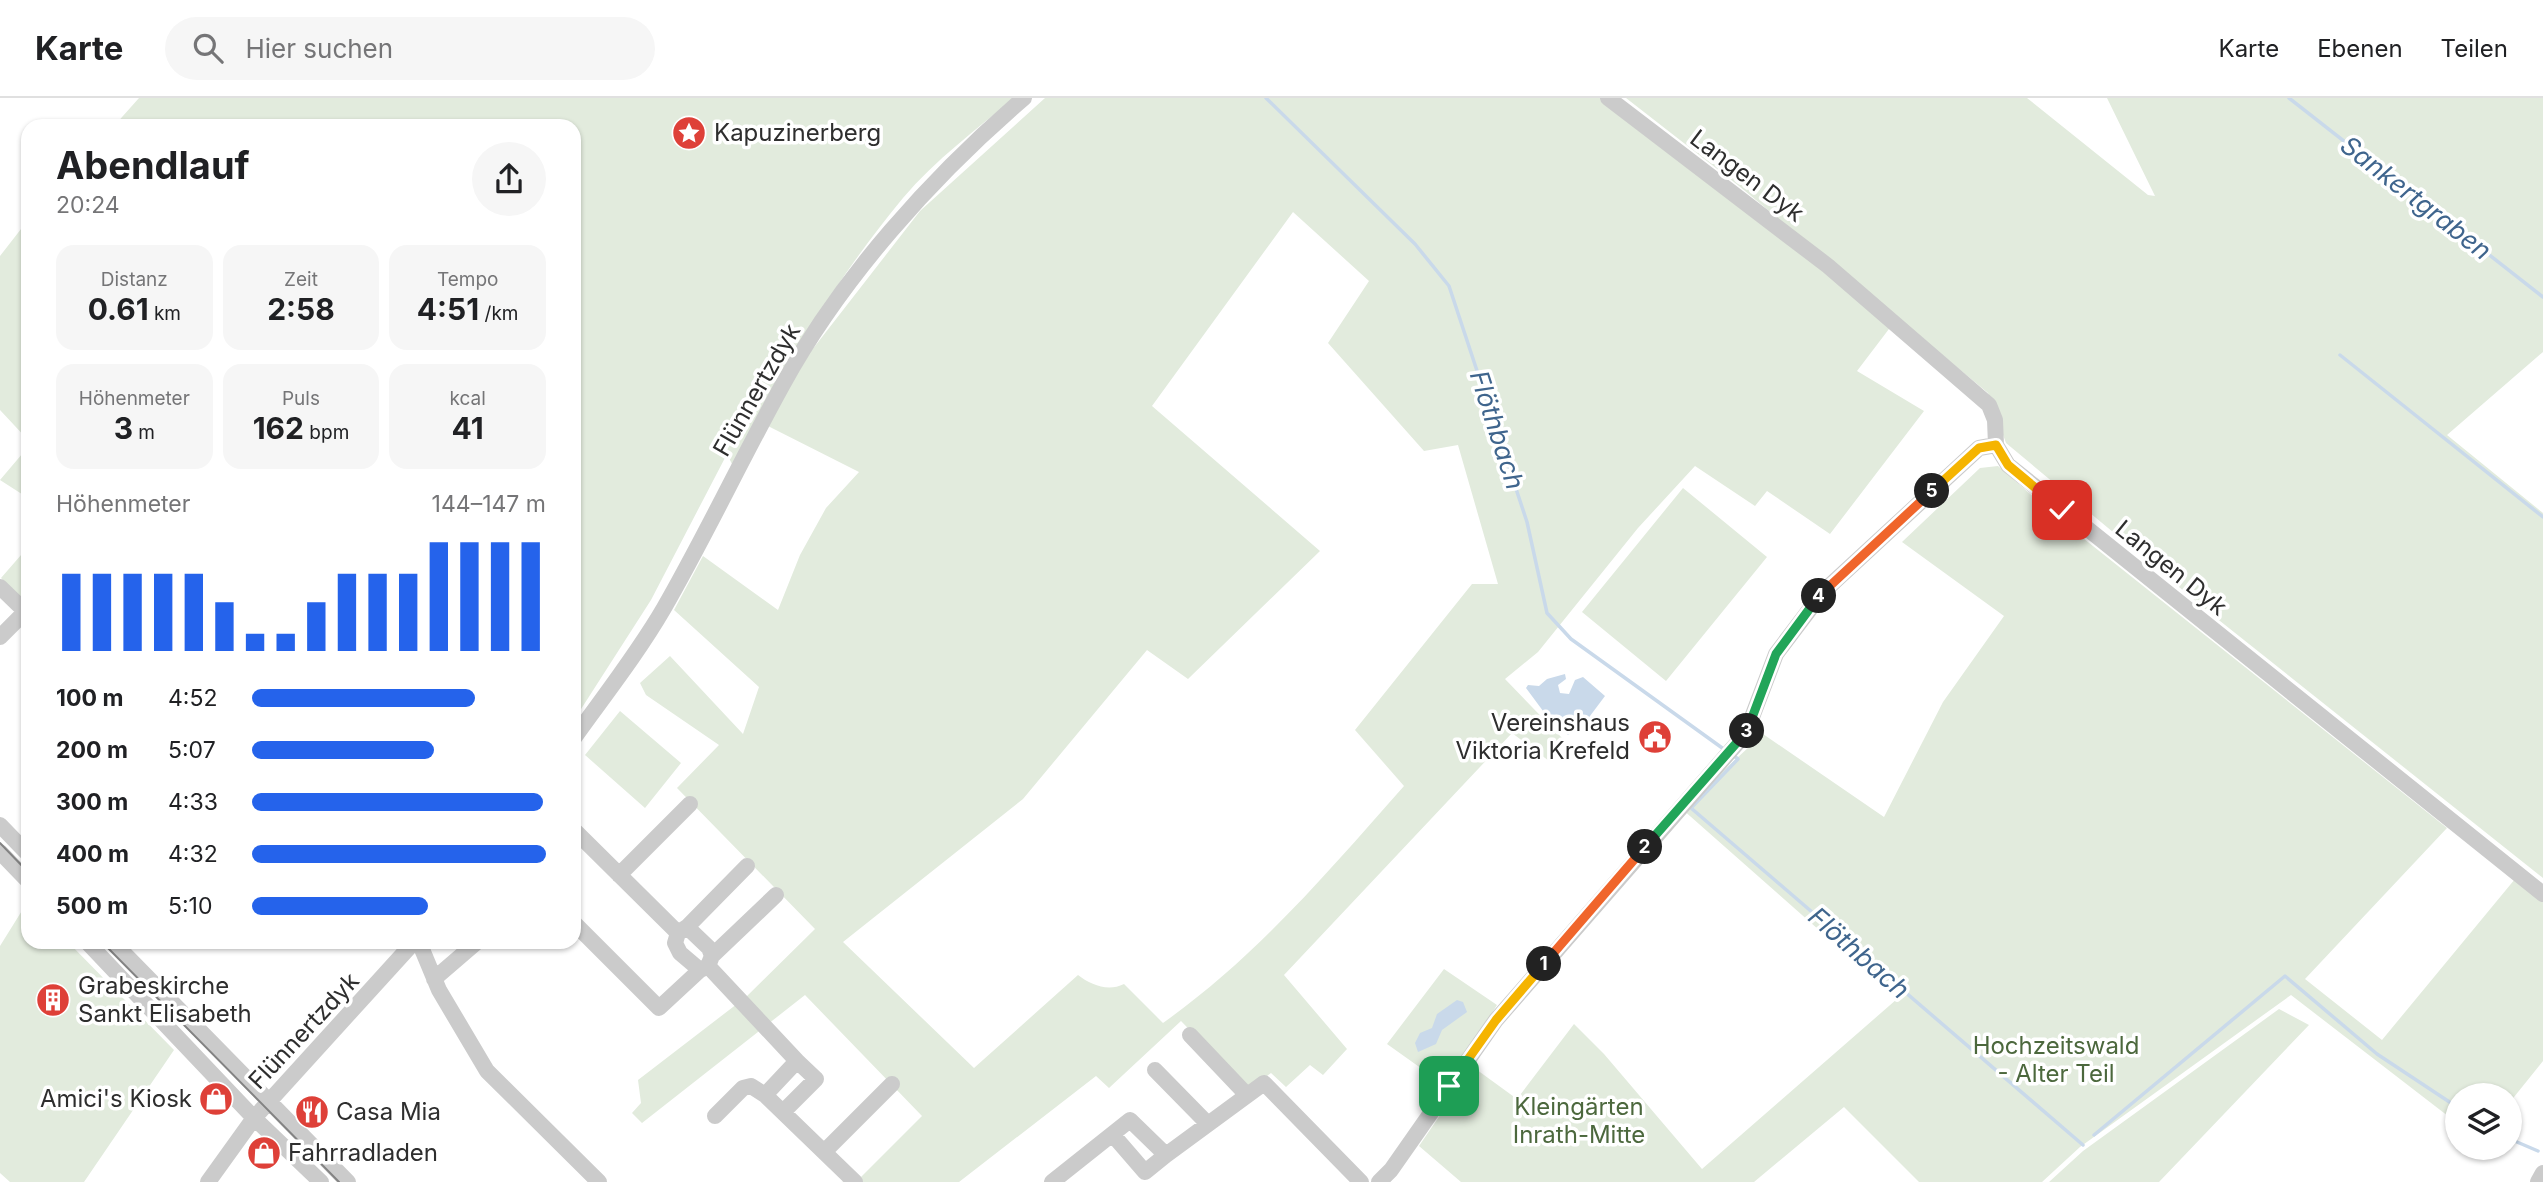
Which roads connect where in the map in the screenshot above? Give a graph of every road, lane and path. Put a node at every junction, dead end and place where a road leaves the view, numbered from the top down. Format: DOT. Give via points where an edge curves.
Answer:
graph roads {
  1 [pos="1024,98"];
  2 [pos="1608,98"];
  3 [pos="1996,445"];
  4 [pos="0,587"];
  5 [pos="21,606"];
  6 [pos="21,618"];
  7 [pos="0,637"];
  8 [pos="581,728"];
  9 [pos="690,804"];
  10 [pos="0,825"];
  11 [pos="581,837"];
  12 [pos="21,847"];
  13 [pos="0,852"];
  14 [pos="747,866"];
  15 [pos="21,874"];
  16 [pos="619,875"];
  17 [pos="2543,894"];
  18 [pos="776,895"];
  19 [pos="581,930"];
  20 [pos="682,930"];
  21 [pos="93,949"];
  22 [pos="120,949"];
  23 [pos="408,949"];
  24 [pos="422,949"];
  25 [pos="469,949"];
  26 [pos="707,964"];
  27 [pos="434,979"];
  28 [pos="1190,1035"];
  29 [pos="797,1061"];
  30 [pos="1156,1070"];
  31 [pos="892,1084"];
  32 [pos="765,1094"];
  33 [pos="1246,1094"];
  34 [pos="271,1101"];
  35 [pos="783,1112"];
  36 [pos="715,1116"];
  37 [pos="254,1118"];
  38 [pos="1208,1124"];
  39 [pos="1113,1135"];
  40 [pos="824,1152"];
  41 [pos="1166,1155"];
  42 [pos="2543,1173"];
  43 [pos="208,1182"];
  44 [pos="320,1182"];
  45 [pos="348,1182"];
  46 [pos="599,1182"];
  47 [pos="855,1182"];
  48 [pos="1052,1182"];
  49 [pos="1361,1182"];
  50 [pos="1379,1182"];
  51 [pos="2538,1182"];
  1 -- 8 [label="street, Flünnertzdyk" via="913,206 827,317 783,383 663,610"];
  2 -- 3 [label="street, Langen Dyk" via="1828,266 1989,405"];
  3 -- 17 [label="street, Langen Dyk" via="2008,465"];
  3 -- 50 [label="street" via="1979,448 1823,592 1776,654 1746,733 1496,1020"];
  4 -- 5 [label="street"];
  6 -- 7 [label="street"];
  9 -- 16 [label="street"];
  10 -- 12 [label="street"];
  11 -- 16 [label="street"];
  13 -- 15 [label="street"];
  14 -- 20 [label="street"];
  16 -- 20 [label="street"];
  18 -- 26 [label="street"];
  19 -- 26 [label="street" via="659,1008"];
  20 -- 26 [label="street" via="709,948"];
  20 -- 26 [label="street" via="675,943 680,953"];
  21 -- 37 [label="street"];
  22 -- 34 [label="street"];
  23 -- 34 [label="street, Flünnertzdyk"];
  24 -- 27 [label="street"];
  25 -- 27 [label="street"];
  26 -- 29 [label="street"];
  27 -- 46 [label="street" via="487,1071"];
  28 -- 33 [label="street"];
  29 -- 32 [label="street"];
  29 -- 35 [label="street" via="816,1079"];
  30 -- 38 [label="street"];
  31 -- 40 [label="street"];
  32 -- 35 [label="street"];
  32 -- 36 [label="street" via="751,1086 743,1088"];
  33 -- 38 [label="street"];
  33 -- 49 [label="street" via="1264,1083"];
  34 -- 37 [label="street, Flünnertzdyk"];
  34 -- 45 [label="street"];
  35 -- 40 [label="street"];
  37 -- 43 [label="street, Flünnertzdyk"];
  37 -- 44 [label="street"];
  38 -- 41 [label="street"];
  39 -- 41 [label="street" via="1130,1121"];
  39 -- 41 [label="street" via="1145,1172"];
  39 -- 48 [label="street"];
  40 -- 47 [label="street"];
  42 -- 51 [label="street"];
}
